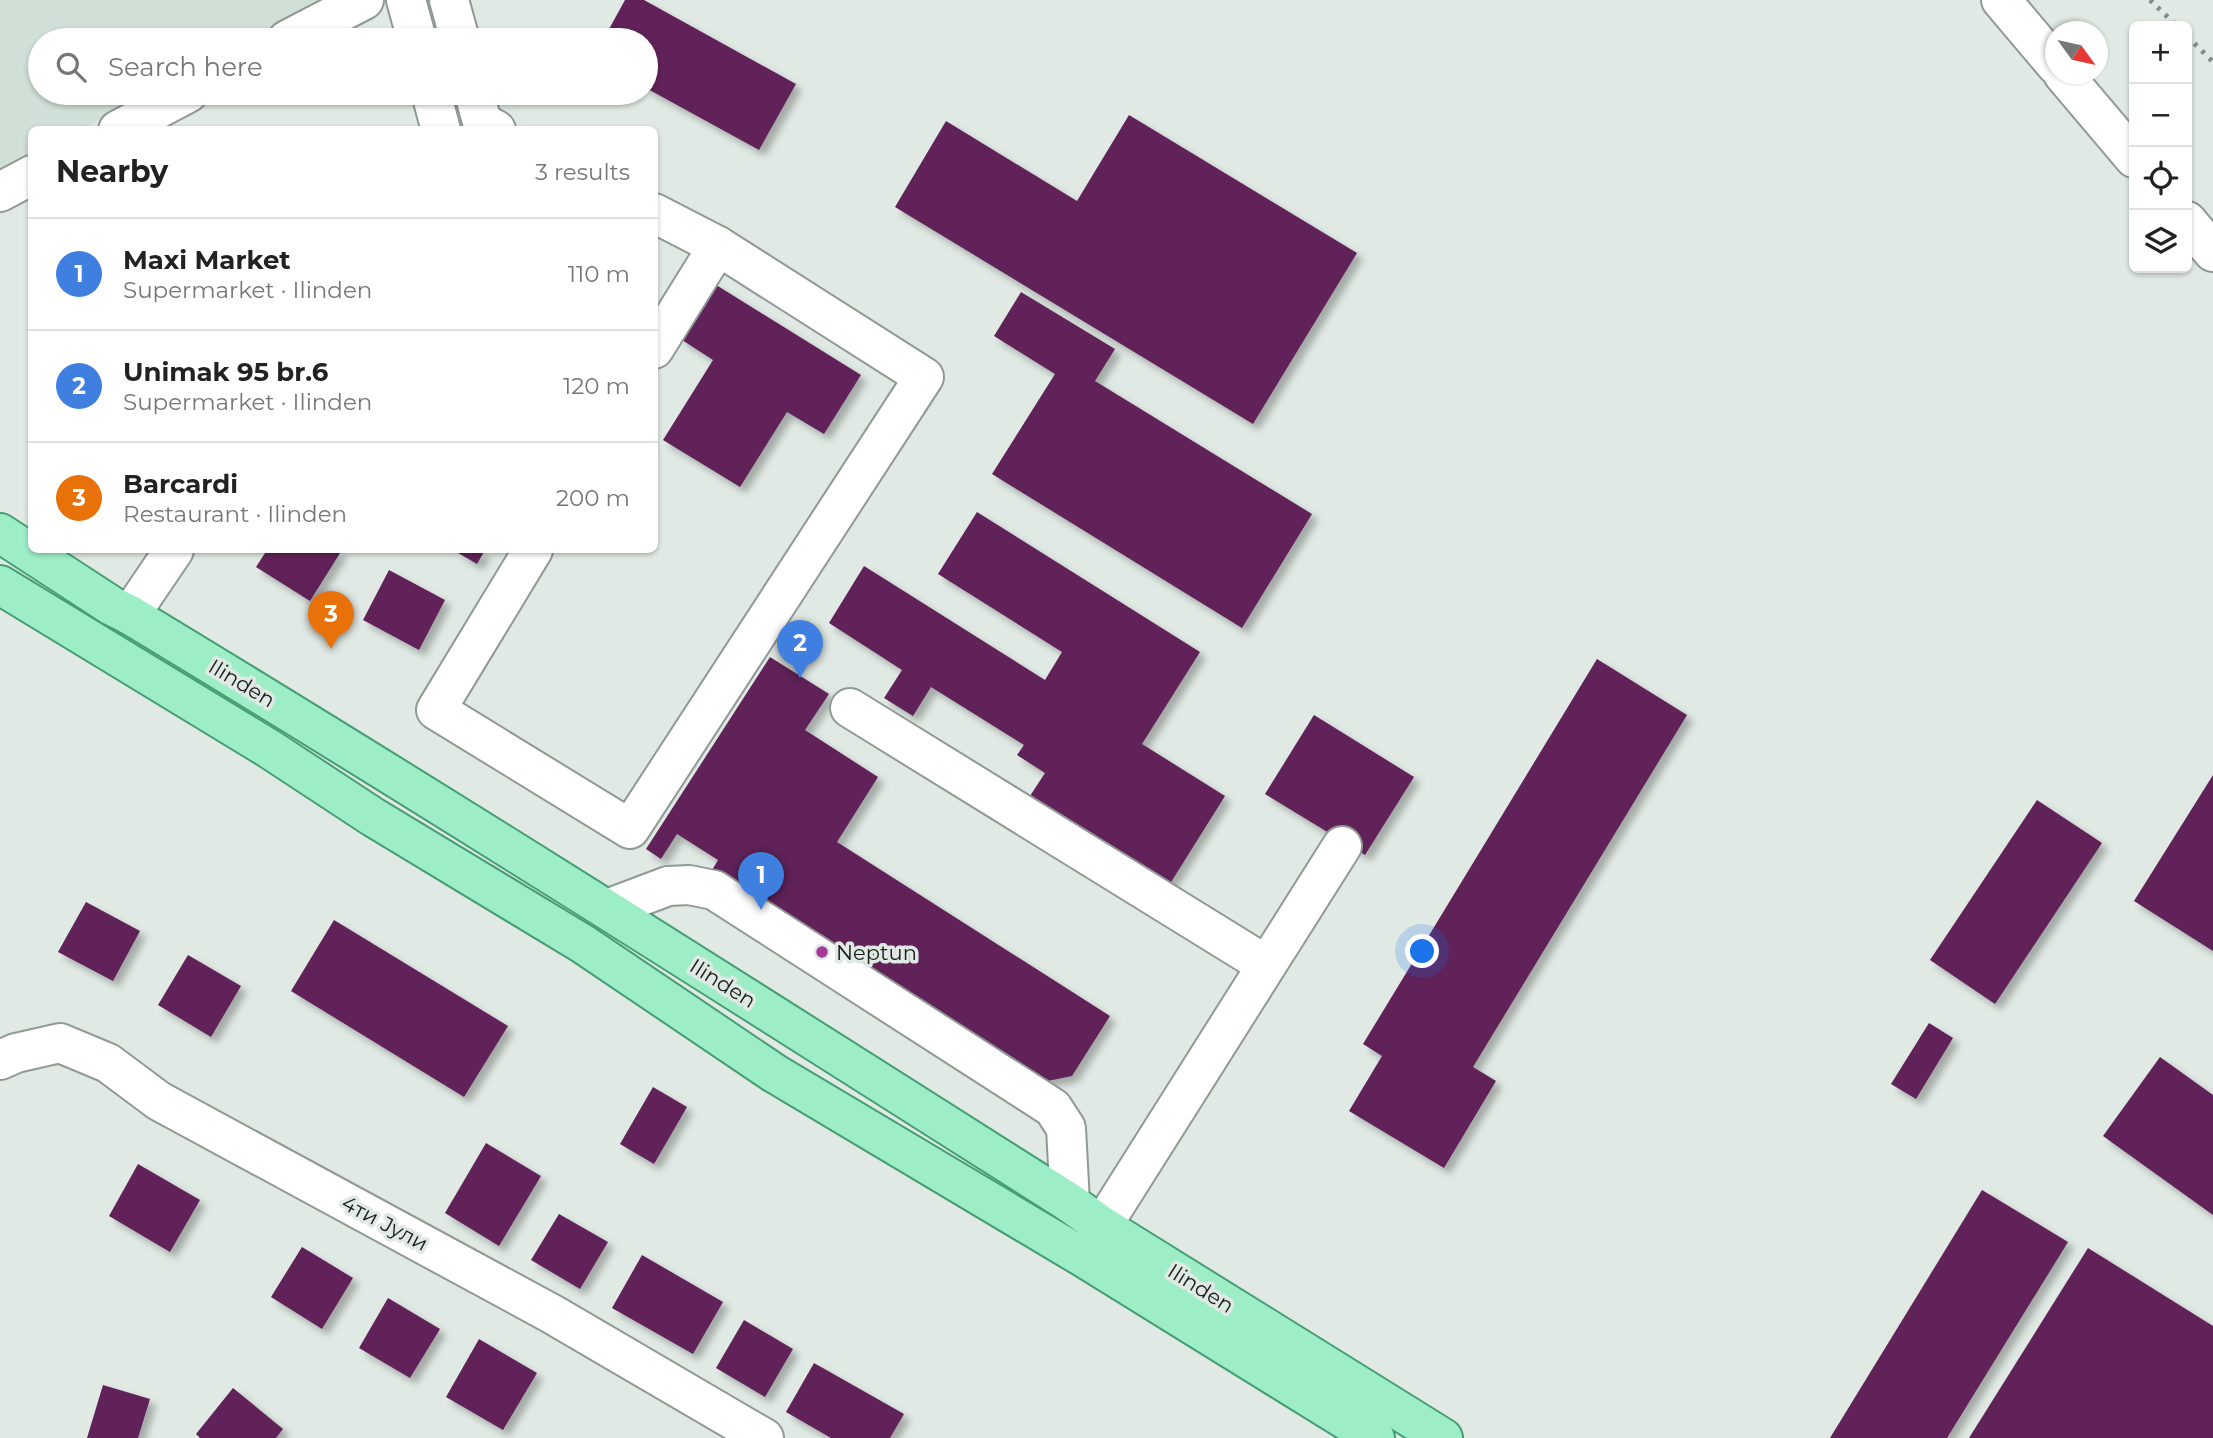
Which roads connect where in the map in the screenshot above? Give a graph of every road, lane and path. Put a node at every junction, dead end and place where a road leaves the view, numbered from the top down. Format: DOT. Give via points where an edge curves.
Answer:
graph roads {
  1 [pos="364,0"];
  2 [pos="406,0"];
  3 [pos="449,0"];
  4 [pos="2001,0"];
  5 [pos="310,28"];
  6 [pos="414,28"];
  7 [pos="457,28"];
  8 [pos="2045,52"];
  9 [pos="2071,84"];
  10 [pos="165,105"];
  11 [pos="435,105"];
  12 [pos="126,126"];
  13 [pos="440,126"];
  14 [pos="2129,152"];
  15 [pos="28,177"];
  16 [pos="0,192"];
  17 [pos="658,215"];
  18 [pos="2192,227"];
  19 [pos="718,246"];
  20 [pos="2213,252"];
  21 [pos="658,343"];
  22 [pos="0,533"];
  23 [pos="28,551"];
  24 [pos="31,553"];
  25 [pos="147,553"];
  26 [pos="171,553"];
  27 [pos="531,553"];
  28 [pos="0,585"];
  29 [pos="121,611"];
  30 [pos="850,708"];
  31 [pos="1342,846"];
  32 [pos="607,909"];
  33 [pos="1266,965"];
  34 [pos="0,1060"];
  35 [pos="1070,1203"];
  36 [pos="1102,1226"];
  37 [pos="764,1438"];
  38 [pos="1375,1438"];
  39 [pos="1443,1438"];
  1 -- 5 [label="street"];
  2 -- 6 [label="street"];
  3 -- 7 [label="street"];
  4 -- 8 [label="street"];
  9 -- 14 [label="street"];
  10 -- 12 [label="street"];
  11 -- 13 [label="street"];
  15 -- 16 [label="street"];
  17 -- 19 [label="street"];
  18 -- 20 [label="street"];
  19 -- 21 [label="street"];
  19 -- 27 [label="street" via="924,377 630,829 436,710"];
  22 -- 23 [label="main road, Ilinden"];
  24 -- 29 [label="main road, Ilinden"];
  25 -- 29 [label="street"];
  26 -- 29 [label="street"];
  28 -- 38 [label="main road, Ilinden" via="583,944 774,1073"];
  29 -- 32 [label="main road, Ilinden"];
  30 -- 33 [label="street"];
  31 -- 33 [label="street"];
  32 -- 35 [label="main road, Ilinden"];
  32 -- 35 [label="street" via="668,886 715,890 1053,1108 1066,1128"];
  33 -- 36 [label="street"];
  34 -- 37 [label="street, 4ти Јули" via="60,1043 108,1063 159,1101 552,1314"];
  35 -- 36 [label="main road, Ilinden"];
  36 -- 39 [label="main road, Ilinden"];
}
